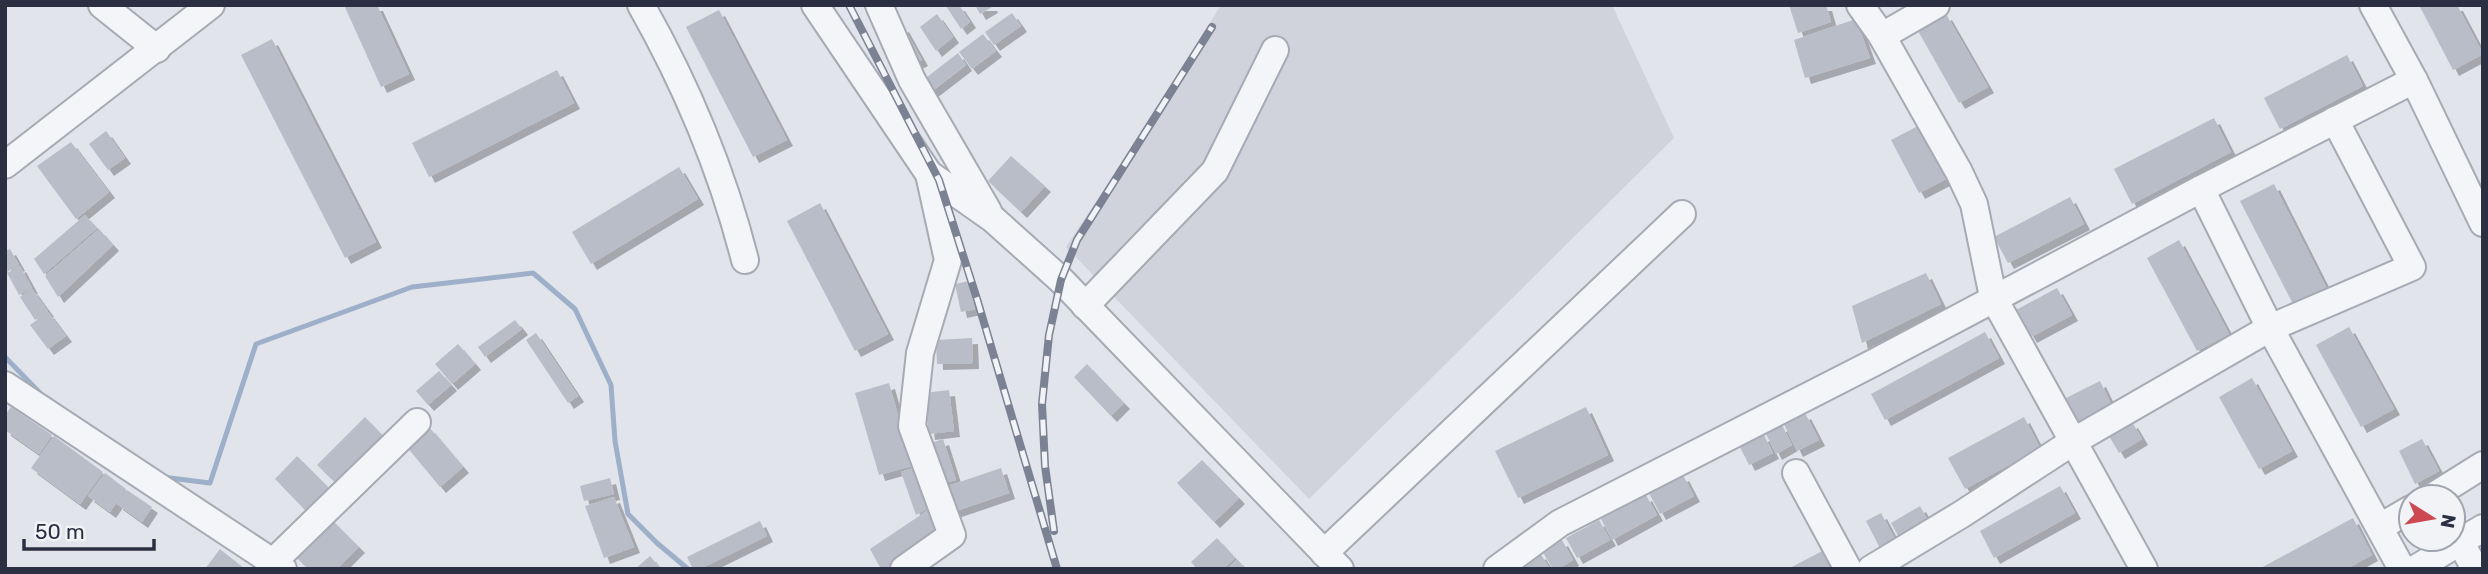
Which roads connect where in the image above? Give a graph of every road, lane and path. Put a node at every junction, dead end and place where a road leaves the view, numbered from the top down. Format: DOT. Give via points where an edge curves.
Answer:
graph roads {
  1 [pos="102,5"];
  2 [pos="211,5"];
  3 [pos="641,5"];
  4 [pos="815,5"];
  5 [pos="879,5"];
  6 [pos="1860,5"];
  7 [pos="1936,5"];
  8 [pos="2373,5"];
  9 [pos="1882,36"];
  10 [pos="157,49"];
  11 [pos="1275,50"];
  12 [pos="2414,80"];
  13 [pos="2335,120"];
  14 [pos="5,165"];
  15 [pos="929,174"];
  16 [pos="2201,189"];
  17 [pos="1682,214"];
  18 [pos="993,219"];
  19 [pos="2483,223"];
  20 [pos="744,260"];
  21 [pos="1993,297"];
  22 [pos="1085,306"];
  23 [pos="2270,328"];
  24 [pos="5,385"];
  25 [pos="417,422"];
  26 [pos="2074,441"];
  27 [pos="2483,465"];
  28 [pos="1796,473"];
  29 [pos="2455,483"];
  30 [pos="2397,517"];
  31 [pos="2380,527"];
  32 [pos="2467,539"];
  33 [pos="2437,553"];
  34 [pos="1332,561"];
  35 [pos="278,565"];
  36 [pos="904,569"];
  37 [pos="1497,569"];
  38 [pos="1848,569"];
  39 [pos="1871,569"];
  40 [pos="2144,569"];
  41 [pos="2402,569"];
  42 [pos="2415,569"];
  43 [pos="2475,569"];
  1 -- 10 [label="street"];
  2 -- 10 [label="street"];
  3 -- 20 [label="street" via="709,144"];
  4 -- 15 [label="street"];
  5 -- 18 [label="street" via="912,80"];
  6 -- 9 [label="street"];
  7 -- 9 [label="street"];
  8 -- 12 [label="street"];
  9 -- 21 [label="street" via="1974,204"];
  10 -- 14 [label="street"];
  11 -- 22 [label="street" via="1215,171"];
  12 -- 13 [label="street"];
  12 -- 19 [label="street"];
  13 -- 16 [label="street"];
  13 -- 23 [label="street" via="2412,267"];
  15 -- 18 [label="street"];
  15 -- 36 [label="street" via="948,260 920,353 912,426 952,535"];
  16 -- 21 [label="street"];
  16 -- 23 [label="street"];
  17 -- 34 [label="street"];
  18 -- 22 [label="street"];
  21 -- 26 [label="street"];
  21 -- 37 [label="street" via="1560,523"];
  22 -- 34 [label="street"];
  23 -- 26 [label="street"];
  23 -- 31 [label="street"];
  24 -- 35 [label="street"];
  25 -- 35 [label="street"];
  26 -- 39 [label="street"];
  26 -- 40 [label="street"];
  27 -- 29 [label="street"];
  28 -- 38 [label="street"];
  30 -- 31 [label="street"];
  31 -- 41 [label="street"];
  32 -- 43 [label="street"];
  33 -- 42 [label="street"];
}
